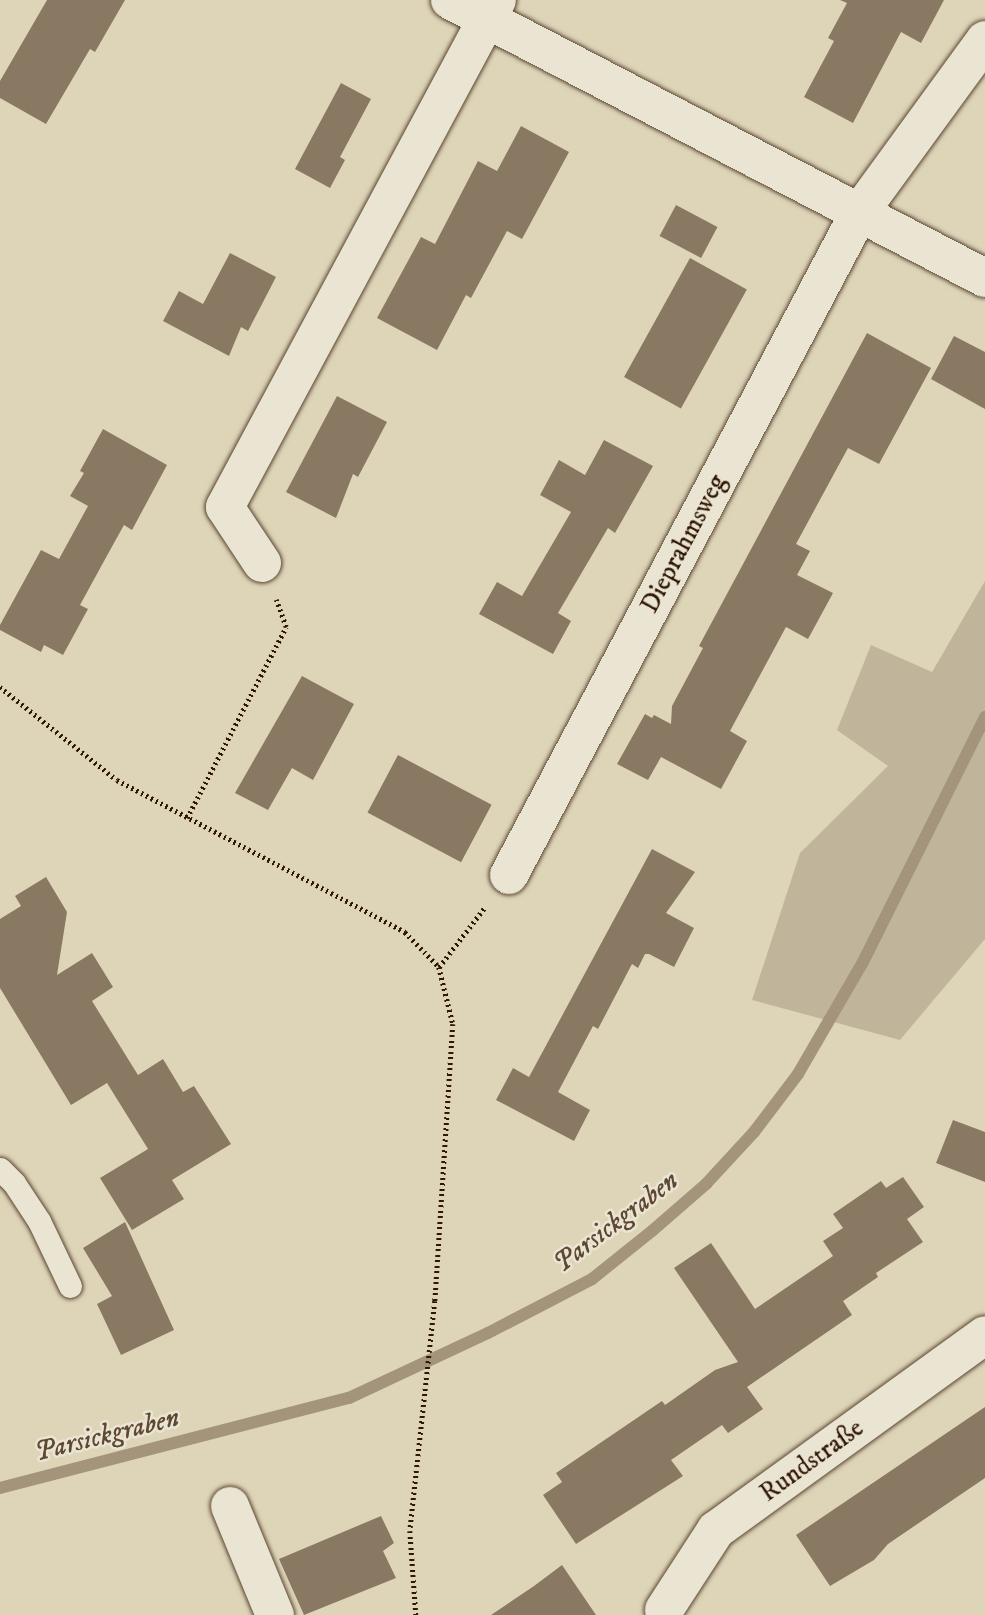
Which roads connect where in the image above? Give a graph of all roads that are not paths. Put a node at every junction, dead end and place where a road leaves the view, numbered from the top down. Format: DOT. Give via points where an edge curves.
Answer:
graph roads {
  1 [pos="450,0"];
  2 [pos="492,9"];
  3 [pos="985,40"];
  4 [pos="859,213"];
  5 [pos="985,278"];
  6 [pos="262,563"];
  7 [pos="509,875"];
  8 [pos="0,1169"];
  9 [pos="70,1286"];
  10 [pos="985,1335"];
  11 [pos="230,1506"];
  12 [pos="664,1610"];
  13 [pos="275,1615"];
  1 -- 2 [label="street"];
  2 -- 4 [label="street"];
  2 -- 6 [label="street" via="225,507"];
  3 -- 4 [label="street, Dieprahmsweg"];
  4 -- 5 [label="street"];
  4 -- 7 [label="street, Dieprahmsweg"];
  8 -- 9 [label="lane" via="39,1221"];
  10 -- 12 [label="street, Rundstraße" via="716,1530"];
  11 -- 13 [label="street"];
}
